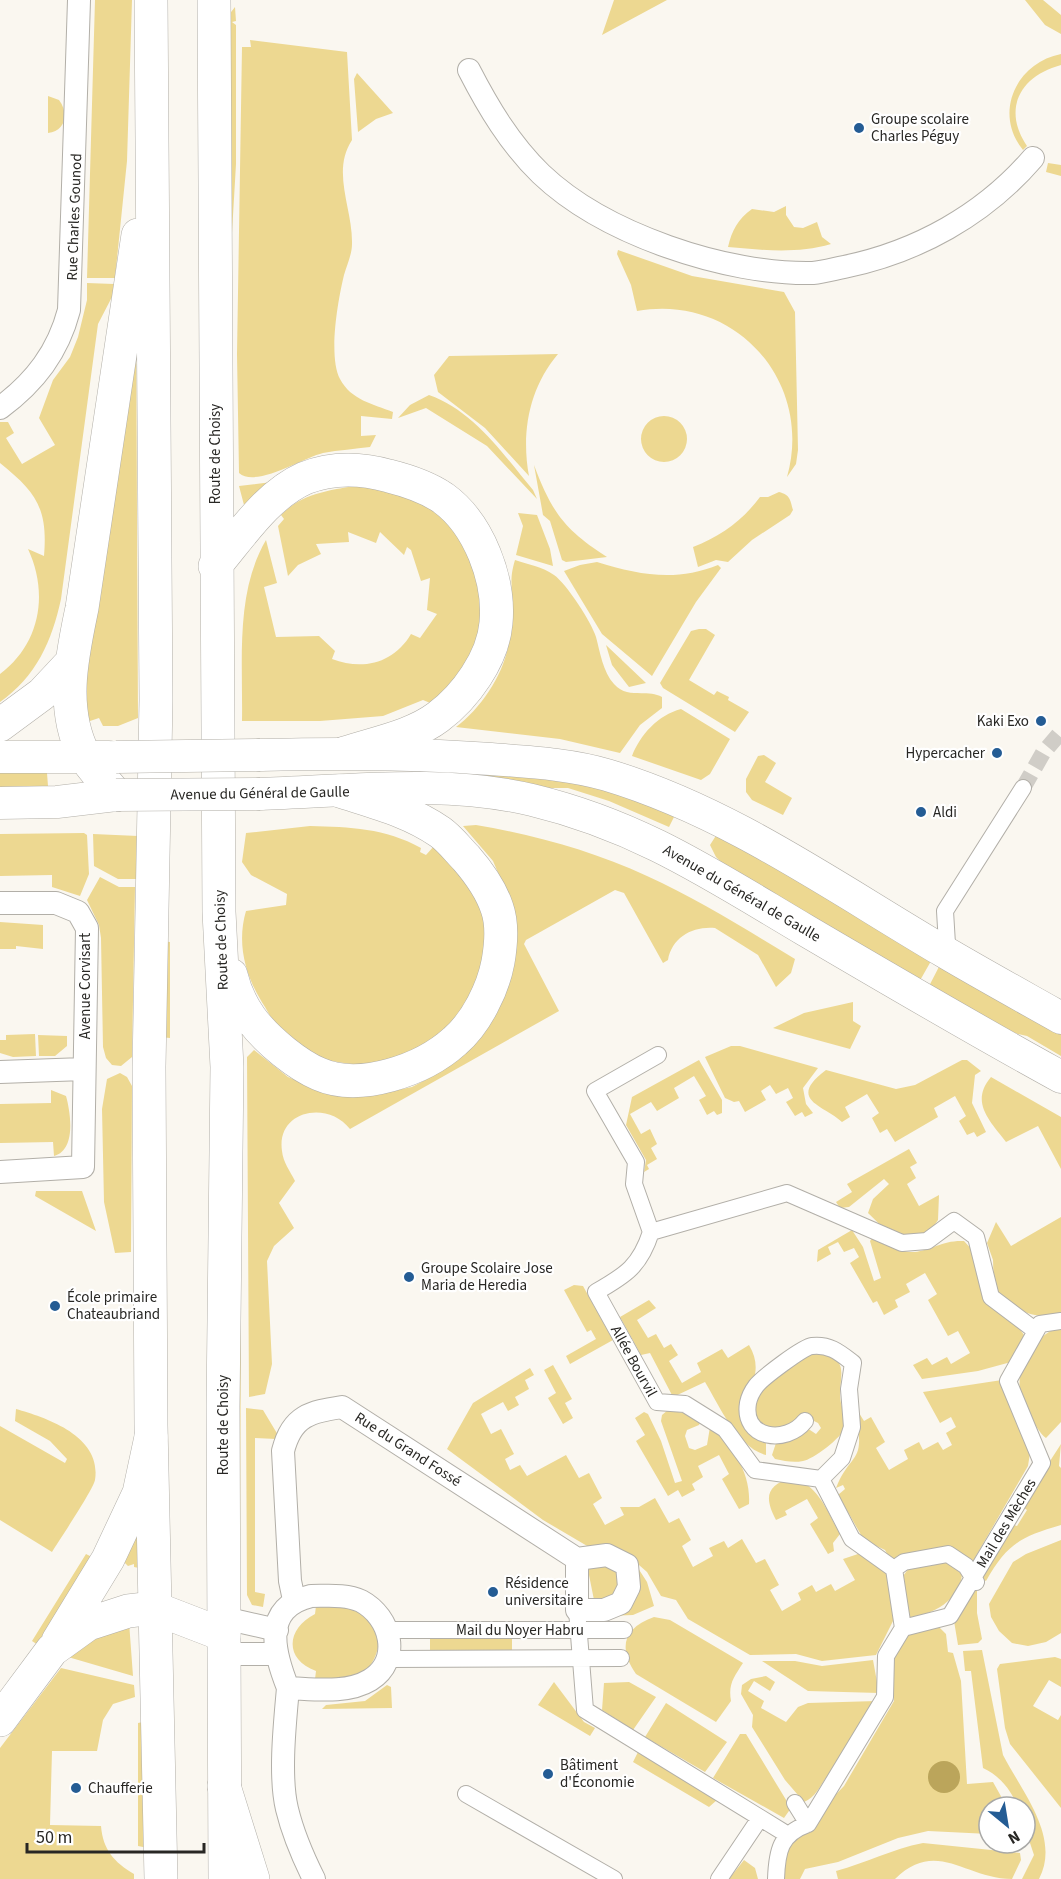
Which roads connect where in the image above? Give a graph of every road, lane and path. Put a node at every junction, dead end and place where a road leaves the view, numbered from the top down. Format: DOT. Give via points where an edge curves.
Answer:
graph roads {
  1 [pos="79,0"];
  2 [pos="151,0"];
  3 [pos="214,0"];
  4 [pos="468,70"];
  5 [pos="153,145"];
  6 [pos="1033,158"];
  7 [pos="0,408"];
  8 [pos="215,566"];
  9 [pos="70,664"];
  10 [pos="0,725"];
  11 [pos="345,753"];
  12 [pos="0,757"];
  13 [pos="100,757"];
  14 [pos="1023,788"];
  15 [pos="340,791"];
  16 [pos="116,795"];
  17 [pos="0,803"];
  18 [pos="709,813"];
  19 [pos="691,861"];
  20 [pos="0,903"];
  21 [pos="219,912"];
  22 [pos="947,944"];
  23 [pos="1061,1018"];
  24 [pos="658,1055"];
  25 [pos="84,1069"];
  26 [pos="0,1072"];
  27 [pos="1061,1077"];
  28 [pos="0,1172"];
  29 [pos="651,1232"];
  30 [pos="1061,1321"];
  31 [pos="1036,1331"];
  32 [pos="805,1420"];
  33 [pos="151,1437"];
  34 [pos="821,1479"];
  35 [pos="577,1559"];
  36 [pos="894,1569"];
  37 [pos="974,1580"];
  38 [pos="294,1600"];
  39 [pos="154,1608"];
  40 [pos="577,1620"];
  41 [pos="903,1628"];
  42 [pos="276,1630"];
  43 [pos="388,1630"];
  44 [pos="416,1630"];
  45 [pos="624,1630"];
  46 [pos="224,1636"];
  47 [pos="52,1650"];
  48 [pos="275,1654"];
  49 [pos="621,1658"];
  50 [pos="388,1659"];
  51 [pos="417,1659"];
  52 [pos="580,1659"];
  53 [pos="288,1688"];
  54 [pos="0,1720"];
  55 [pos="224,1786"];
  56 [pos="466,1794"];
  57 [pos="795,1803"];
  58 [pos="760,1818"];
  59 [pos="808,1824"];
  60 [pos="788,1835"];
  61 [pos="161,1879"];
  62 [pos="225,1879"];
  63 [pos="253,1879"];
  64 [pos="314,1879"];
  65 [pos="614,1879"];
  66 [pos="719,1879"];
  67 [pos="776,1879"];
  1 -- 7 [label="street, Rue Charles Gounod" via="69,310 63,335 52,356 28,385"];
  2 -- 5 [label="main road"];
  3 -- 8 [label="main road, Route de Choisy"];
  4 -- 6 [label="street" via="521,152 573,199 650,241 752,267 814,273 904,250 949,228 986,202"];
  5 -- 9 [label="main road" via="82,608"];
  5 -- 33 [label="main road" via="156,700 149,1067"];
  8 -- 11 [label="main road" via="282,491 330,470 367,470 410,481 445,500 466,523 483,549 494,583 496,624 470,687 437,718 415,730"];
  8 -- 21 [label="main road, Route de Choisy"];
  9 -- 10 [label="main road" via="42,694"];
  9 -- 13 [label="main road" via="71,721"];
  11 -- 13 [label="main road, bridge"];
  11 -- 18 [label="main road" via="535,762 605,775"];
  12 -- 13 [label="main road"];
  13 -- 16 [label="main road"];
  14 -- 22 [label="street" via="945,911"];
  15 -- 16 [label="main road, Avenue du Général de Gaulle, bridge"];
  15 -- 19 [label="main road, Avenue du Général de Gaulle" via="448,788 531,800 609,822"];
  15 -- 21 [label="main road" via="407,813 441,833 480,873 498,909 501,942 495,977 478,1012 455,1041 425,1062 393,1076 357,1080 320,1075 261,1034 244,1011 234,988"];
  16 -- 17 [label="main road, Avenue du Général de Gaulle"];
  18 -- 19 [label="main road"];
  18 -- 23 [label="main road"];
  19 -- 27 [label="main road, Avenue du Général de Gaulle" via="964,1025"];
  20 -- 25 [label="street, Avenue Corvisart" via="56,903 78,912 87,928"];
  21 -- 46 [label="main road, Route de Choisy" via="227,1067"];
  24 -- 29 [label="street" via="595,1091 636,1162 634,1184"];
  25 -- 26 [label="street"];
  25 -- 28 [label="street, Avenue Corvisart" via="83,1167"];
  29 -- 31 [label="street" via="787,1193 902,1243 927,1241 954,1221 976,1237 991,1297"];
  29 -- 34 [label="street, Allée Bourvil" via="643,1254 621,1277 596,1292 657,1402 685,1404 725,1429 754,1470"];
  30 -- 31 [label="street" via="1040,1324"];
  31 -- 37 [label="street, Mail des Mèches" via="1008,1381 1042,1463"];
  32 -- 34 [label="street" via="792,1432 769,1436 759,1431 749,1416 748,1403 757,1385 798,1353 812,1346 832,1347 853,1363 849,1389 852,1427 842,1458"];
  33 -- 39 [label="main road"];
  33 -- 47 [label="main road" via="134,1503 108,1559"];
  34 -- 36 [label="street" via="852,1539"];
  35 -- 38 [label="street, Rue du Grand Fossé" via="342,1407 308,1413 287,1437 283,1451"];
  35 -- 40 [label="street"];
  35 -- 40 [label="street" via="607,1555 627,1565 629,1587 621,1603"];
  36 -- 37 [label="street, Mail des Mèches" via="904,1562 948,1554 966,1566"];
  36 -- 41 [label="street"];
  37 -- 41 [label="street, Mail des Mèches" via="950,1616"];
  38 -- 42 [label="street"];
  38 -- 43 [label="street" via="349,1596 373,1609"];
  39 -- 46 [label="main road"];
  39 -- 47 [label="main road" via="128,1611 88,1624"];
  39 -- 61 [label="main road"];
  40 -- 44 [label="street, Mail du Noyer Habru"];
  40 -- 45 [label="street, Mail du Noyer Habru"];
  40 -- 52 [label="street"];
  41 -- 59 [label="street" via="886,1656 885,1698"];
  42 -- 46 [label="street"];
  42 -- 48 [label="street"];
  43 -- 44 [label="street, Mail du Noyer Habru"];
  43 -- 50 [label="street"];
  44 -- 51 [label="street"];
  46 -- 48 [label="street"];
  46 -- 55 [label="main road, Route de Choisy"];
  47 -- 54 [label="main road"];
  48 -- 53 [label="street"];
  49 -- 52 [label="street, Mail du Noyer Habru"];
  50 -- 51 [label="street, Mail du Noyer Habru"];
  50 -- 53 [label="street" via="379,1673 354,1686"];
  51 -- 52 [label="street, Mail du Noyer Habru"];
  52 -- 58 [label="street" via="585,1710"];
  53 -- 64 [label="street" via="283,1734 286,1808"];
  55 -- 62 [label="main road, Route de Choisy"];
  55 -- 63 [label="main road"];
  56 -- 65 [label="street"];
  57 -- 59 [label="street"];
  58 -- 60 [label="street"];
  58 -- 66 [label="street"];
  59 -- 60 [label="street"];
  60 -- 67 [label="street" via="777,1855"];
}
